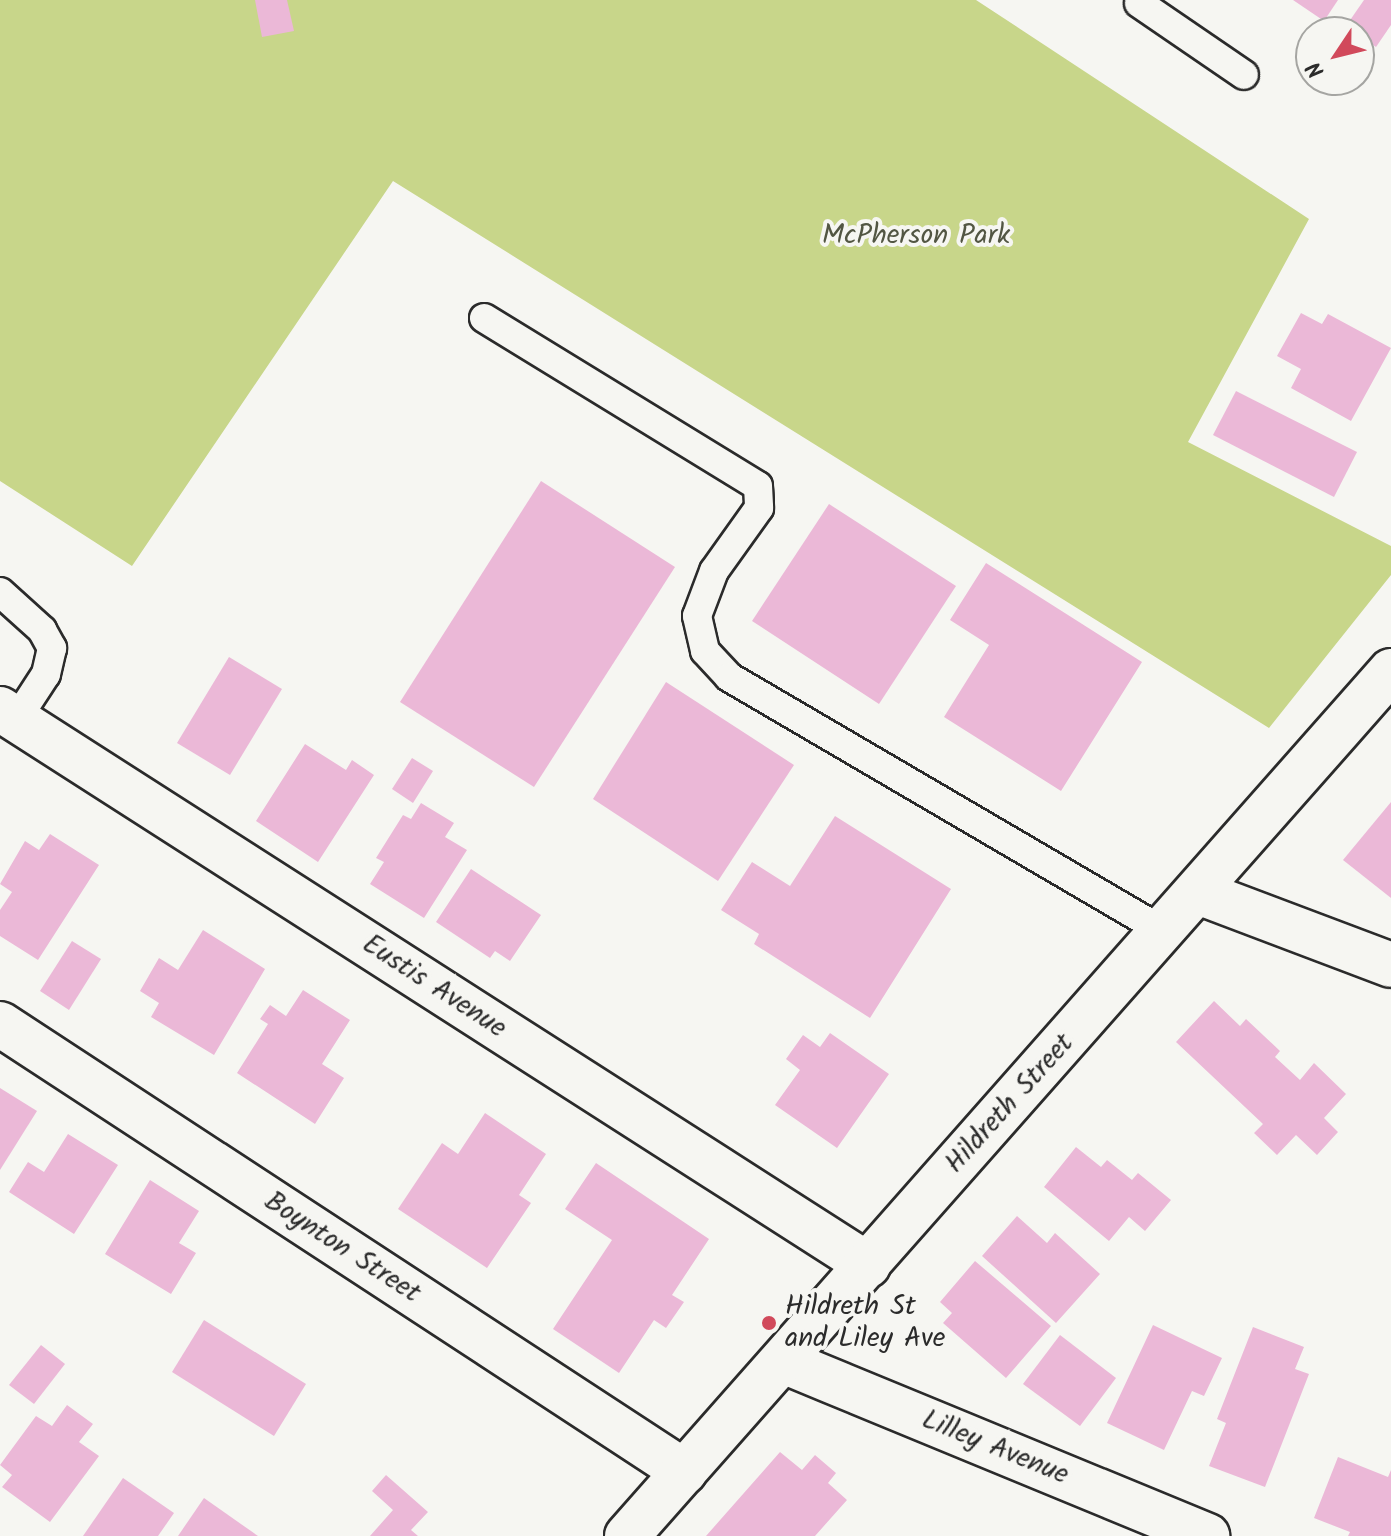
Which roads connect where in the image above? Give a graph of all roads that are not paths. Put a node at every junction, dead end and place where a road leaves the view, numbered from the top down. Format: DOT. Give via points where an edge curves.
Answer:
graph roads {
  1 [pos="1138,1"];
  2 [pos="1244,75"];
  3 [pos="484,318"];
  4 [pos="0,592"];
  5 [pos="1391,671"];
  6 [pos="8,714"];
  7 [pos="1198,892"];
  8 [pos="1163,931"];
  9 [pos="1391,965"];
  10 [pos="0,1024"];
  11 [pos="868,1265"];
  12 [pos="783,1361"];
  13 [pos="685,1472"];
  14 [pos="627,1536"];
  15 [pos="1207,1536"];
  1 -- 2 [label="lane"];
  3 -- 8 [label="lane" via="758,486 759,508 714,571 697,616 705,651 729,677"];
  4 -- 6 [label="lane" via="42,630 52,648 46,674"];
  5 -- 7 [label="street, Hildreth Street"];
  6 -- 11 [label="street, Eustis Avenue"];
  7 -- 8 [label="street, Hildreth Street"];
  7 -- 9 [label="street"];
  8 -- 11 [label="street, Hildreth Street"];
  10 -- 13 [label="street, Boynton Street"];
  11 -- 12 [label="street, Hildreth Street"];
  12 -- 13 [label="street, Hildreth Street"];
  12 -- 15 [label="street, Lilley Avenue"];
  13 -- 14 [label="street, Hildreth Street"];
}
